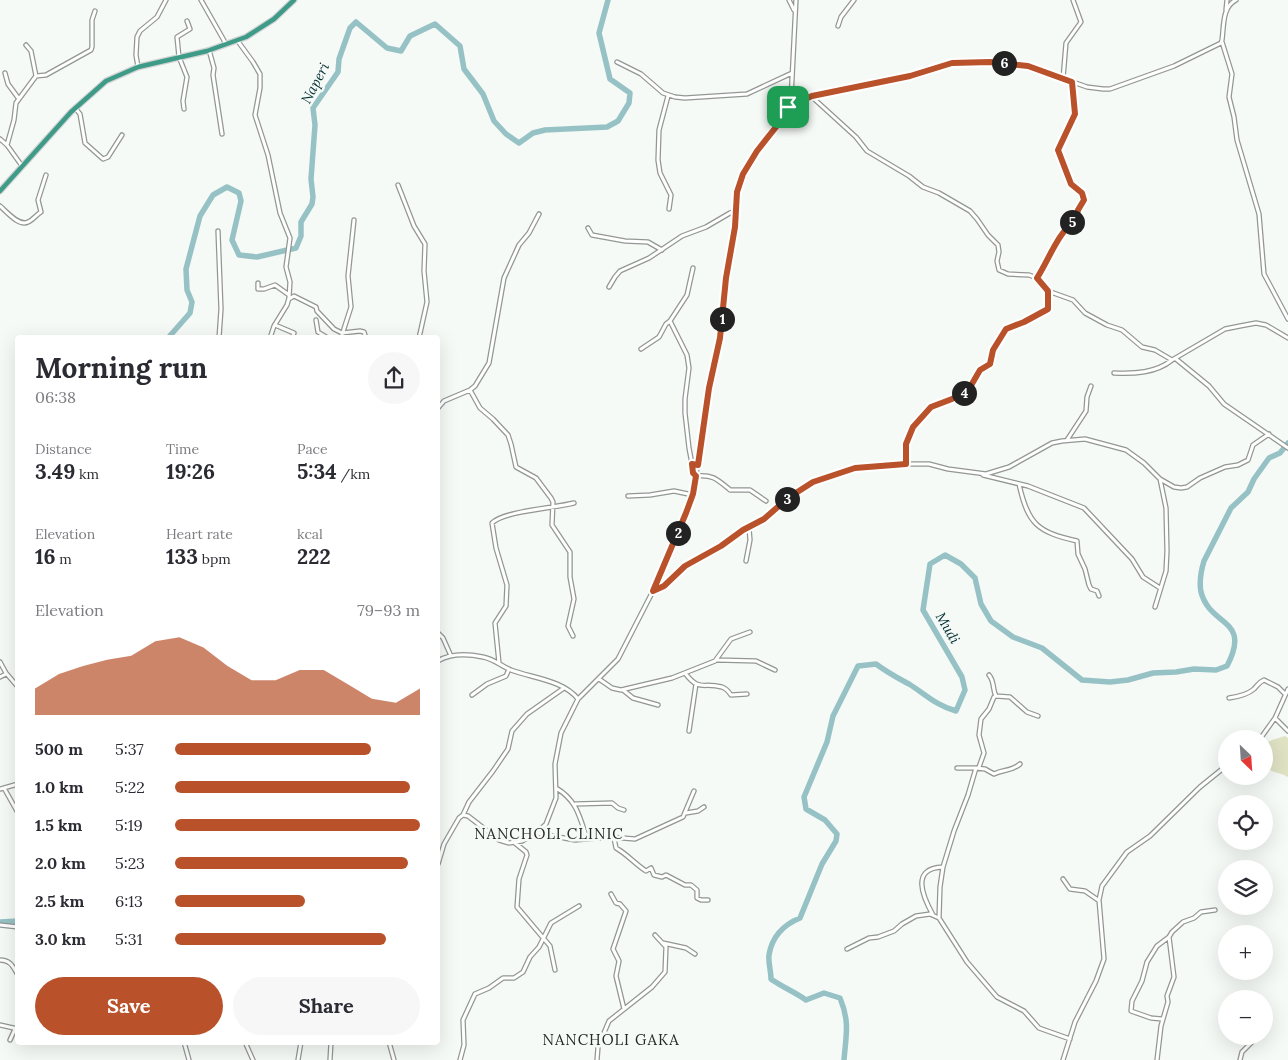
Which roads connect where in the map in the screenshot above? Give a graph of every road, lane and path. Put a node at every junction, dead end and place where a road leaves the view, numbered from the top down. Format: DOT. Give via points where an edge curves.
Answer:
graph roads {
  1 [pos="166,0"];
  2 [pos="201,0"];
  3 [pos="294,0"];
  4 [pos="789,0"];
  5 [pos="796,0"];
  6 [pos="854,0"];
  7 [pos="1073,0"];
  8 [pos="1227,0"];
  9 [pos="1236,0"];
  10 [pos="95,11"];
  11 [pos="795,11"];
  12 [pos="1225,13"];
  13 [pos="187,21"];
  14 [pos="838,26"];
  15 [pos="237,40"];
  16 [pos="1222,42"];
  17 [pos="26,45"];
  18 [pos="226,45"];
  19 [pos="209,50"];
  20 [pos="179,57"];
  21 [pos="617,62"];
  22 [pos="138,67"];
  23 [pos="5,73"];
  24 [pos="792,73"];
  25 [pos="36,76"];
  26 [pos="1063,78"];
  27 [pos="1072,82"];
  28 [pos="668,96"];
  29 [pos="812,96"];
  30 [pos="19,99"];
  31 [pos="788,107"];
  32 [pos="75,108"];
  33 [pos="184,109"];
  34 [pos="222,134"];
  35 [pos="122,135"];
  36 [pos="0,139"];
  37 [pos="7,145"];
  38 [pos="22,166"];
  39 [pos="46,176"];
  40 [pos="398,185"];
  41 [pos="0,191"];
  42 [pos="0,206"];
  43 [pos="669,209"];
  44 [pos="735,211"];
  45 [pos="539,214"];
  46 [pos="354,220"];
  47 [pos="588,228"];
  48 [pos="218,231"];
  49 [pos="662,250"];
  50 [pos="693,268"];
  51 [pos="1037,278"];
  52 [pos="258,283"];
  53 [pos="609,288"];
  54 [pos="1048,291"];
  55 [pos="289,297"];
  56 [pos="1288,319"];
  57 [pos="316,320"];
  58 [pos="670,321"];
  59 [pos="275,325"];
  60 [pos="219,335"];
  61 [pos="271,335"];
  62 [pos="293,335"];
  63 [pos="323,335"];
  64 [pos="341,335"];
  65 [pos="365,335"];
  66 [pos="420,335"];
  67 [pos="1288,338"];
  68 [pos="641,349"];
  69 [pos="1174,359"];
  70 [pos="1114,373"];
  71 [pos="1091,386"];
  72 [pos="470,390"];
  73 [pos="440,406"];
  74 [pos="1270,434"];
  75 [pos="1067,440"];
  76 [pos="1288,448"];
  77 [pos="692,464"];
  78 [pos="906,464"];
  79 [pos="698,465"];
  80 [pos="978,474"];
  81 [pos="696,476"];
  82 [pos="1160,479"];
  83 [pos="1020,484"];
  84 [pos="693,494"];
  85 [pos="628,496"];
  86 [pos="766,501"];
  87 [pos="574,503"];
  88 [pos="552,508"];
  89 [pos="749,528"];
  90 [pos="746,561"];
  91 [pos="1160,588"];
  92 [pos="653,591"];
  93 [pos="1099,596"];
  94 [pos="1155,607"];
  95 [pos="750,632"];
  96 [pos="440,635"];
  97 [pos="573,636"];
  98 [pos="451,656"];
  99 [pos="440,660"];
  100 [pos="716,660"];
  101 [pos="0,662"];
  102 [pos="499,663"];
  103 [pos="509,669"];
  104 [pos="776,670"];
  105 [pos="685,673"];
  106 [pos="6,674"];
  107 [pos="989,675"];
  108 [pos="0,677"];
  109 [pos="599,679"];
  110 [pos="15,684"];
  111 [pos="696,684"];
  112 [pos="564,688"];
  113 [pos="1288,688"];
  114 [pos="623,690"];
  115 [pos="747,694"];
  116 [pos="1285,694"];
  117 [pos="472,695"];
  118 [pos="996,696"];
  119 [pos="1229,698"];
  120 [pos="578,699"];
  121 [pos="658,705"];
  122 [pos="1038,716"];
  123 [pos="1275,718"];
  124 [pos="1266,730"];
  125 [pos="689,731"];
  126 [pos="1288,731"];
  127 [pos="1020,764"];
  128 [pos="957,768"];
  129 [pos="977,768"];
  130 [pos="1218,772"];
  131 [pos="15,785"];
  132 [pos="556,788"];
  133 [pos="2,789"];
  134 [pos="694,791"];
  135 [pos="574,804"];
  136 [pos="704,807"];
  137 [pos="15,808"];
  138 [pos="624,810"];
  139 [pos="686,813"];
  140 [pos="463,815"];
  141 [pos="536,833"];
  142 [pos="614,838"];
  143 [pos="587,839"];
  144 [pos="515,843"];
  145 [pos="440,857"];
  146 [pos="943,867"];
  147 [pos="1063,879"];
  148 [pos="612,894"];
  149 [pos="708,900"];
  150 [pos="1099,900"];
  151 [pos="579,906"];
  152 [pos="1215,910"];
  153 [pos="933,915"];
  154 [pos="939,918"];
  155 [pos="0,925"];
  156 [pos="15,927"];
  157 [pos="655,935"];
  158 [pos="1170,937"];
  159 [pos="544,939"];
  160 [pos="662,942"];
  161 [pos="848,949"];
  162 [pos="695,954"];
  163 [pos="0,960"];
  164 [pos="15,970"];
  165 [pos="555,970"];
  166 [pos="624,1009"];
  167 [pos="1162,1019"];
  168 [pos="0,1025"];
  169 [pos="15,1029"];
  170 [pos="15,1031"];
  171 [pos="1070,1039"];
  172 [pos="10,1040"];
  173 [pos="185,1045"];
  174 [pos="246,1045"];
  175 [pos="300,1045"];
  176 [pos="332,1045"];
  177 [pos="390,1045"];
  178 [pos="1249,1045"];
  179 [pos="189,1060"];
  180 [pos="253,1060"];
  181 [pos="298,1060"];
  182 [pos="330,1060"];
  183 [pos="394,1060"];
  184 [pos="460,1060"];
  185 [pos="597,1060"];
  186 [pos="1063,1060"];
  187 [pos="1157,1060"];
  188 [pos="1240,1060"];
  1 -- 22 [label="street" via="156,18 137,37"];
  2 -- 18 [label="street"];
  3 -- 15 [label="highway" via="274,19"];
  4 -- 11 [label="street"];
  5 -- 11 [label="street"];
  6 -- 14 [label="street"];
  7 -- 26 [label="street" via="1082,22 1066,43"];
  8 -- 12 [label="street"];
  9 -- 12 [label="street"];
  10 -- 25 [label="street" via="91,50 46,75"];
  11 -- 24 [label="street"];
  12 -- 16 [label="street"];
  13 -- 20 [label="street" via="190,28 176,36"];
  15 -- 18 [label="highway"];
  15 -- 55 [label="street" via="260,74 255,115 268,154 280,214 289,235 286,267"];
  16 -- 27 [label="street" via="1174,66 1116,87 1103,89"];
  16 -- 56 [label="street" via="1232,74 1229,97 1237,140 1259,214 1264,274"];
  17 -- 25 [label="street" via="31,51"];
  18 -- 19 [label="highway"];
  19 -- 20 [label="highway"];
  19 -- 34 [label="street"];
  20 -- 22 [label="highway"];
  20 -- 33 [label="street" via="187,77"];
  21 -- 28 [label="street" via="641,74"];
  22 -- 32 [label="highway" via="106,81"];
  23 -- 30 [label="street" via="8,84"];
  24 -- 28 [label="street" via="747,94"];
  24 -- 31 [label="street"];
  25 -- 30 [label="street"];
  26 -- 27 [label="street"];
  26 -- 29 [label="street" via="1020,65 952,63 910,76"];
  27 -- 51 [label="street" via="1075,114 1058,150 1069,180 1082,193 1084,200 1076,219 1057,243"];
  28 -- 43 [label="street" via="659,130 658,160 660,173 671,195"];
  29 -- 31 [label="street"];
  29 -- 51 [label="street" via="867,151 923,187 970,211 998,245 1000,270"];
  30 -- 37 [label="street"];
  31 -- 44 [label="street" via="743,174"];
  32 -- 35 [label="street" via="80,114 85,143 102,159 108,157"];
  32 -- 38 [label="highway"];
  36 -- 37 [label="street"];
  37 -- 38 [label="street"];
  38 -- 41 [label="highway"];
  39 -- 42 [label="street" via="38,200 41,212 28,222 16,220"];
  40 -- 66 [label="street" via="414,226 425,244 427,302"];
  44 -- 49 [label="street" via="682,236"];
  44 -- 79 [label="street" via="720,338"];
  45 -- 72 [label="street" via="519,245 504,278 489,363"];
  46 -- 64 [label="street" via="348,276 351,307"];
  47 -- 49 [label="street" via="592,235 648,242"];
  48 -- 60 [label="street"];
  49 -- 53 [label="street" via="620,271"];
  50 -- 58 [label="street" via="687,295"];
  51 -- 54 [label="street"];
  52 -- 55 [label="street" via="258,289 275,285"];
  54 -- 69 [label="street" via="1073,300 1085,313 1122,330 1142,347"];
  54 -- 78 [label="street" via="1048,309 1006,329 993,350 990,364 980,370 969,389 931,407 913,427 906,444"];
  55 -- 59 [label="street"];
  55 -- 64 [label="street" via="294,296 316,306 317,311"];
  57 -- 63 [label="street" via="318,332"];
  58 -- 68 [label="street" via="659,336"];
  58 -- 77 [label="street" via="687,355 689,368 685,412"];
  59 -- 61 [label="street"];
  59 -- 62 [label="street"];
  64 -- 65 [label="street" via="360,330"];
  67 -- 69 [label="street" via="1256,323 1225,329"];
  69 -- 70 [label="street" via="1155,369"];
  69 -- 74 [label="street" via="1209,386 1224,404"];
  71 -- 75 [label="street" via="1086,411"];
  72 -- 73 [label="street"];
  72 -- 88 [label="street" via="480,408 508,435 516,467 536,478 552,500"];
  74 -- 76 [label="street"];
  74 -- 82 [label="street" via="1253,445 1248,460 1216,471 1187,487 1174,486"];
  75 -- 80 [label="street" via="1052,443 1009,467"];
  75 -- 82 [label="street" via="1084,439 1122,448"];
  77 -- 79 [label="street"];
  77 -- 81 [label="street"];
  78 -- 80 [label="street" via="929,464"];
  78 -- 89 [label="street" via="855,468 813,482"];
  79 -- 81 [label="street"];
  80 -- 83 [label="street"];
  81 -- 84 [label="street"];
  81 -- 86 [label="street" via="709,475 730,490 750,490"];
  82 -- 91 [label="street" via="1166,508 1167,551 1166,571"];
  83 -- 91 [label="street" via="1086,510 1132,559 1143,577"];
  83 -- 93 [label="street" via="1025,508 1037,526 1058,537 1078,541 1078,554 1089,585"];
  84 -- 85 [label="street" via="674,491"];
  84 -- 92 [label="street"];
  87 -- 88 [label="street"];
  88 -- 97 [label="street" via="552,525 571,554 574,599 568,626"];
  88 -- 102 [label="street" via="514,514 492,522 507,585 506,606 496,623"];
  89 -- 90 [label="street"];
  89 -- 92 [label="street" via="685,566 664,586"];
  91 -- 94 [label="street"];
  92 -- 109 [label="street" via="618,659"];
  95 -- 100 [label="street" via="730,639"];
  96 -- 98 [label="street"];
  98 -- 99 [label="street"];
  98 -- 102 [label="street" via="482,657"];
  100 -- 104 [label="street" via="756,662"];
  100 -- 105 [label="street"];
  101 -- 106 [label="street"];
  102 -- 103 [label="street"];
  103 -- 112 [label="street"];
  103 -- 117 [label="street" via="506,676"];
  105 -- 111 [label="street"];
  105 -- 114 [label="street"];
  106 -- 108 [label="street"];
  106 -- 110 [label="street"];
  107 -- 118 [label="street" via="994,682"];
  109 -- 114 [label="street" via="612,688"];
  109 -- 120 [label="street"];
  111 -- 115 [label="street" via="723,687 732,695"];
  111 -- 125 [label="street"];
  112 -- 120 [label="street"];
  112 -- 140 [label="street" via="527,714 512,731 508,749"];
  113 -- 116 [label="street"];
  114 -- 121 [label="street" via="633,698"];
  116 -- 119 [label="street" via="1264,680 1252,690"];
  116 -- 123 [label="street"];
  118 -- 122 [label="street" via="1010,697 1027,712"];
  118 -- 129 [label="street" via="981,719 979,735 984,753"];
  120 -- 132 [label="street" via="558,741"];
  123 -- 124 [label="street"];
  123 -- 126 [label="street"];
  127 -- 129 [label="street" via="994,774"];
  128 -- 129 [label="street"];
  129 -- 146 [label="street"];
  130 -- 150 [label="street" via="1150,836 1124,854 1102,886"];
  131 -- 133 [label="street"];
  132 -- 135 [label="street" via="570,797"];
  132 -- 141 [label="street" via="548,819"];
  133 -- 137 [label="street"];
  134 -- 139 [label="street"];
  135 -- 138 [label="street" via="612,803"];
  135 -- 143 [label="street"];
  136 -- 139 [label="street"];
  139 -- 142 [label="street" via="683,818 635,839"];
  140 -- 144 [label="street" via="499,840"];
  140 -- 145 [label="street" via="444,844"];
  141 -- 143 [label="street"];
  141 -- 144 [label="street"];
  142 -- 143 [label="street"];
  142 -- 149 [label="street" via="616,848 646,871 651,868 654,875 666,875 685,886 691,884 697,890 697,898"];
  144 -- 159 [label="street" via="527,855 517,907"];
  146 -- 153 [label="street" via="927,871 921,878"];
  146 -- 154 [label="street"];
  147 -- 150 [label="street" via="1070,889 1085,891"];
  148 -- 166 [label="street" via="616,903 626,911 613,949 620,961 616,976"];
  150 -- 171 [label="street" via="1104,959"];
  151 -- 159 [label="street" via="553,921"];
  152 -- 158 [label="street" via="1201,912 1183,922"];
  153 -- 154 [label="street"];
  153 -- 161 [label="street" via="916,916 894,931 869,938"];
  154 -- 171 [label="street" via="967,962 997,997 1024,1010 1039,1028"];
  155 -- 156 [label="street"];
  157 -- 160 [label="street"];
  158 -- 167 [label="street" via="1174,977"];
  158 -- 167 [label="street" via="1159,943 1152,953 1130,1008 1132,1012"];
  159 -- 165 [label="street" via="551,947"];
  159 -- 184 [label="street" via="516,978 504,978 474,995 463,1020 464,1045"];
  160 -- 162 [label="street" via="686,948"];
  160 -- 166 [label="street" via="666,948 665,972"];
  163 -- 164 [label="street" via="11,963"];
  166 -- 185 [label="street" via="609,1021 598,1047"];
  167 -- 187 [label="street"];
  168 -- 169 [label="street"];
  170 -- 172 [label="street"];
  171 -- 186 [label="street"];
  173 -- 179 [label="street"];
  174 -- 180 [label="street"];
  175 -- 181 [label="street"];
  176 -- 182 [label="street"];
  177 -- 183 [label="street"];
  178 -- 188 [label="street"];
}
